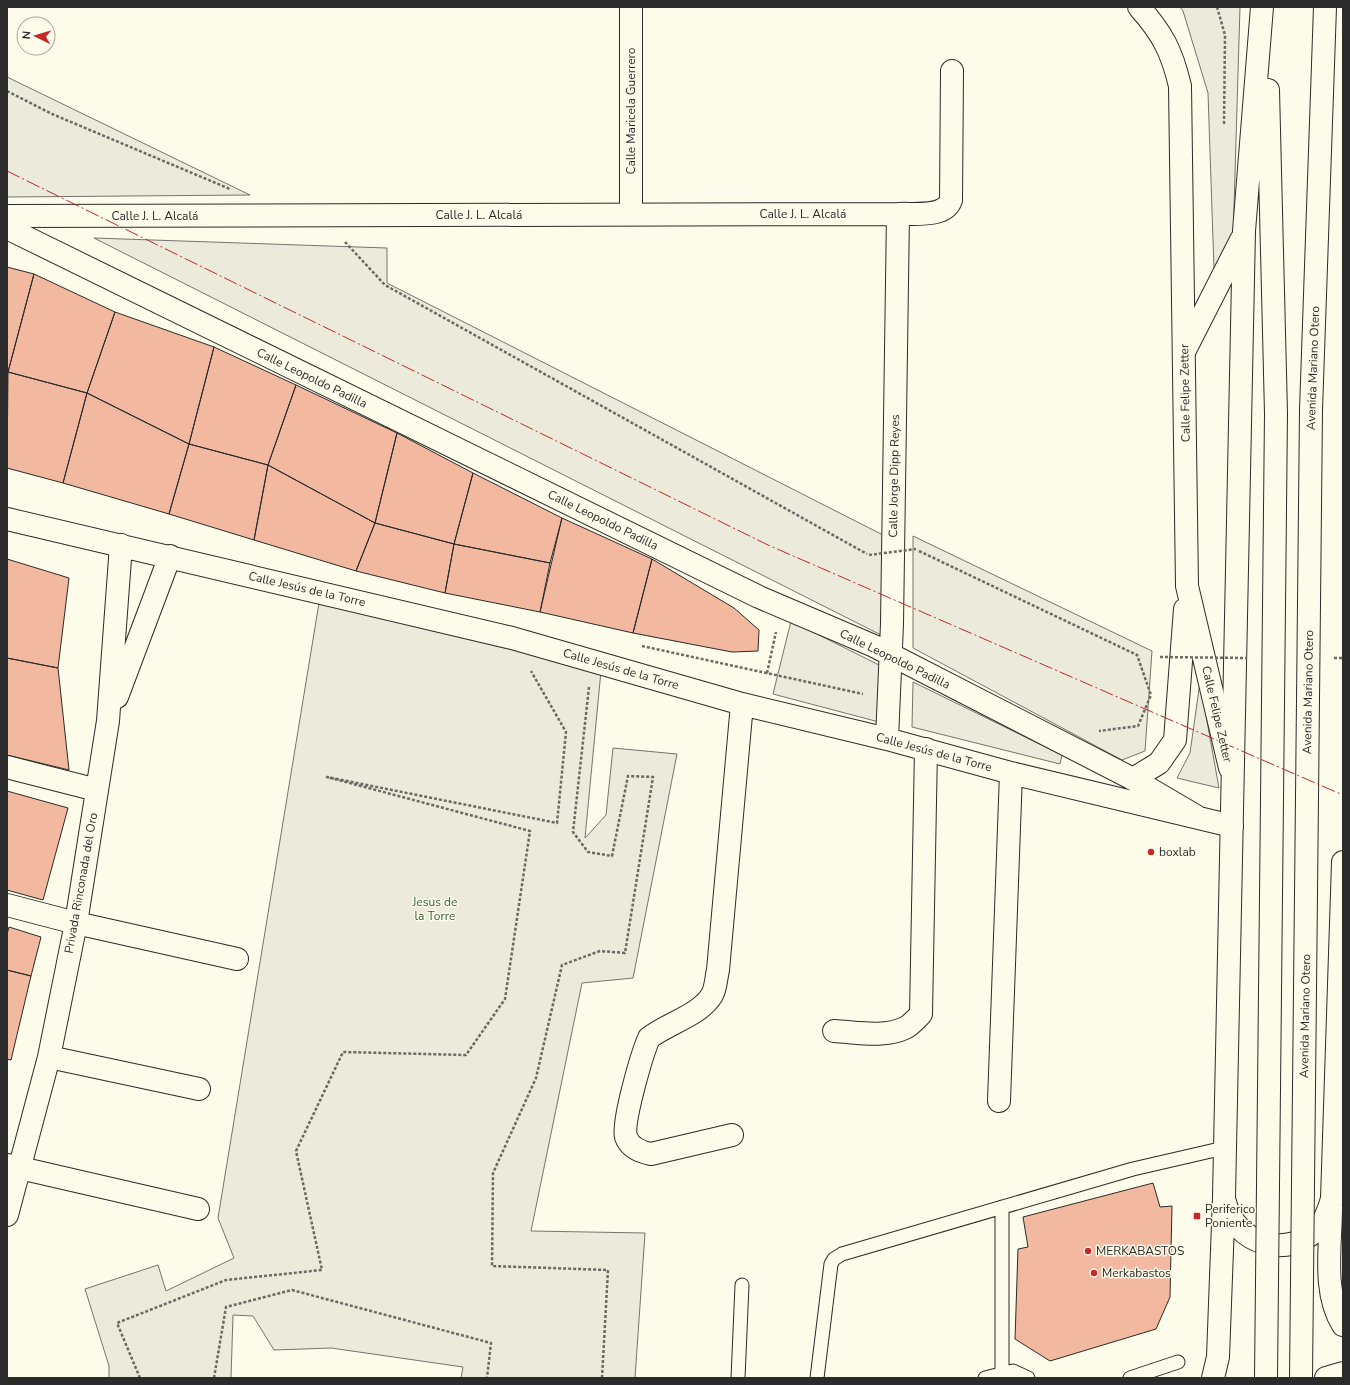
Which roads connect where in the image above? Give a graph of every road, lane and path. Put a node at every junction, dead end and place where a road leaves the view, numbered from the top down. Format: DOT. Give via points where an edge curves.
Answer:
graph roads {
  1 [pos="631,7"];
  2 [pos="1139,7"];
  3 [pos="1262,7"];
  4 [pos="1266,7"];
  5 [pos="1325,7"];
  6 [pos="952,71"];
  7 [pos="7,91"];
  8 [pos="216,189"];
  9 [pos="631,214"];
  10 [pos="898,214"];
  11 [pos="7,216"];
  12 [pos="7,228"];
  13 [pos="1244,231"];
  14 [pos="343,240"];
  15 [pos="1185,350"];
  16 [pos="7,519"];
  17 [pos="121,545"];
  18 [pos="170,556"];
  19 [pos="1187,586"];
  20 [pos="776,631"];
  21 [pos="636,645"];
  22 [pos="890,654"];
  23 [pos="527,664"];
  24 [pos="767,673"];
  25 [pos="589,686"];
  26 [pos="868,696"];
  27 [pos="742,704"];
  28 [pos="108,721"];
  29 [pos="1093,732"];
  30 [pos="887,739"];
  31 [pos="926,749"];
  32 [pos="7,767"];
  33 [pos="1011,773"];
  34 [pos="1132,779"];
  35 [pos="1234,785"];
  36 [pos="97,790"];
  37 [pos="1196,816"];
  38 [pos="1232,826"];
  39 [pos="1343,862"];
  40 [pos="7,905"];
  41 [pos="76,923"];
  42 [pos="237,960"];
  43 [pos="834,1032"];
  44 [pos="49,1057"];
  45 [pos="200,1089"];
  46 [pos="999,1101"];
  47 [pos="732,1134"];
  48 [pos="1224,1148"];
  49 [pos="13,1167"];
  50 [pos="1332,1184"];
  51 [pos="1224,1197"];
  52 [pos="1002,1207"];
  53 [pos="198,1209"];
  54 [pos="7,1215"];
  55 [pos="1337,1233"];
  56 [pos="742,1285"];
  57 [pos="1343,1325"];
  58 [pos="1178,1362"];
  59 [pos="1343,1373"];
  60 [pos="1004,1376"];
  61 [pos="140,1378"];
  62 [pos="214,1378"];
  63 [pos="487,1378"];
  64 [pos="602,1378"];
  65 [pos="738,1378"];
  66 [pos="817,1378"];
  67 [pos="985,1378"];
  68 [pos="1028,1378"];
  69 [pos="1130,1378"];
  70 [pos="1213,1378"];
  71 [pos="1266,1378"];
  72 [pos="1301,1378"];
  73 [pos="1326,1378"];
  1 -- 9 [label="street, Calle Maricela Guerrero"];
  2 -- 15 [label="street, Calle Felipe Zetter" via="1149,18 1174,59 1180,86"];
  3 -- 13 [label="street"];
  4 -- 71 [label="street, bridge" via="1276,413"];
  5 -- 72 [label="street, Avenida Mariano Otero, bridge" via="1311,410"];
  6 -- 10 [label="street, Calle J. L. Alcalá" via="949,205 937,212"];
  7 -- 8 [label="path" via="52,114 231,189"];
  9 -- 10 [label="street, Calle J. L. Alcalá"];
  9 -- 11 [label="street, Calle J. L. Alcalá"];
  10 -- 22 [label="street, Calle Jorge Dipp Reyes"];
  12 -- 22 [label="street, Calle Leopoldo Padilla" via="759,597"];
  13 -- 15 [label="street" via="1223,278"];
  13 -- 35 [label="street"];
  14 -- 29 [label="path, bridge" via="385,285 869,555 916,549 1137,654 1151,695 1138,726"];
  15 -- 19 [label="street, Calle Felipe Zetter"];
  16 -- 17 [label="street, Calle Jesús de la Torre"];
  17 -- 18 [label="street, Calle Jesús de la Torre"];
  17 -- 28 [label="street, Privada Rinconada del Oro"];
  18 -- 27 [label="street, Calle Jesús de la Torre" via="512,638"];
  18 -- 28 [label="street"];
  19 -- 34 [label="street" via="1175,740 1159,763"];
  19 -- 35 [label="street, Calle Felipe Zetter"];
  20 -- 24 [label="path"];
  21 -- 24 [label="path"];
  22 -- 30 [label="street, Calle Jorge Dipp Reyes"];
  22 -- 34 [label="street, Calle Leopoldo Padilla"];
  23 -- 61 [label="path" via="566,732 557,823 328,777 530,832 505,999 466,1055 343,1052 296,1151 322,1270 226,1280 117,1323"];
  24 -- 26 [label="path"];
  25 -- 64 [label="path" via="573,832 588,852 612,856 628,776 654,777 625,953 600,951 562,966 536,1078 493,1173 492,1266 608,1270"];
  27 -- 30 [label="street, Calle Jesús de la Torre"];
  27 -- 47 [label="street" via="718,970 714,988 711,996 701,1007 649,1038 625,1131 630,1144 651,1154"];
  28 -- 36 [label="street, Privada Rinconada del Oro"];
  30 -- 31 [label="street, Calle Jesús de la Torre"];
  31 -- 33 [label="street, Calle Jesús de la Torre"];
  31 -- 43 [label="street" via="921,1014 906,1028 895,1032"];
  32 -- 36 [label="street"];
  33 -- 37 [label="street, Calle Jesús de la Torre"];
  33 -- 46 [label="street"];
  34 -- 37 [label="street, Calle Leopoldo Padilla"];
  35 -- 38 [label="street"];
  36 -- 41 [label="street, Privada Rinconada del Oro"];
  37 -- 38 [label="street, Calle Jesús de la Torre"];
  38 -- 48 [label="street"];
  39 -- 50 [label="street"];
  40 -- 41 [label="street"];
  41 -- 42 [label="street"];
  41 -- 44 [label="street, Privada Rinconada del Oro"];
  44 -- 45 [label="street"];
  44 -- 49 [label="street, Privada Rinconada del Oro"];
  48 -- 51 [label="street"];
  48 -- 52 [label="lane" via="1133,1169"];
  49 -- 53 [label="street"];
  49 -- 54 [label="street, Privada Rinconada del Oro"];
  50 -- 51 [label="street" via="1332,1199 1319,1227 1294,1243 1279,1246 1266,1244 1242,1232 1233,1222"];
  50 -- 55 [label="street"];
  51 -- 70 [label="street" via="1218,1349"];
  52 -- 60 [label="lane"];
  52 -- 66 [label="lane" via="842,1254 834,1259 830,1268"];
  55 -- 57 [label="street" via="1330,1290 1337,1316"];
  56 -- 65 [label="lane"];
  58 -- 69 [label="lane"];
  59 -- 73 [label="street"];
  60 -- 67 [label="lane"];
  60 -- 68 [label="lane" via="1013,1371"];
  62 -- 63 [label="path" via="226,1307 292,1290 491,1343"];
}
